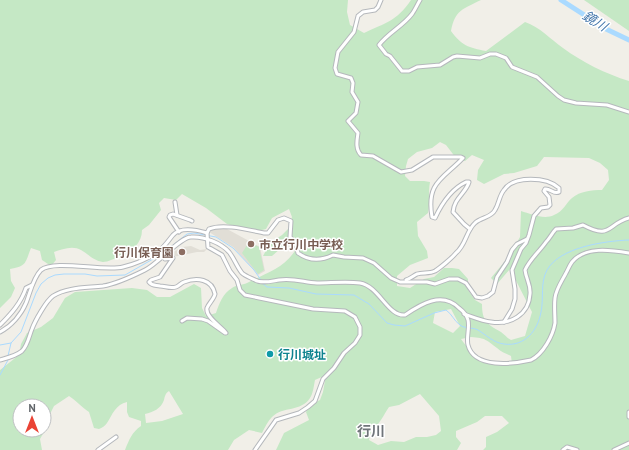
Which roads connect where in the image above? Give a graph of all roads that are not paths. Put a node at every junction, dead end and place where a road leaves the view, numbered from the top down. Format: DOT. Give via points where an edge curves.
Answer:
graph roads {
  1 [pos="381,0"];
  2 [pos="420,0"];
  3 [pos="629,112"];
  4 [pos="175,202"];
  5 [pos="177,215"];
  6 [pos="629,218"];
  7 [pos="192,221"];
  8 [pos="470,229"];
  9 [pos="179,232"];
  10 [pos="207,233"];
  11 [pos="208,239"];
  12 [pos="527,239"];
  13 [pos="159,251"];
  14 [pos="629,252"];
  15 [pos="163,256"];
  16 [pos="405,281"];
  17 [pos="32,285"];
  18 [pos="464,314"];
  19 [pos="182,321"];
  20 [pos="504,322"];
  21 [pos="0,325"];
  22 [pos="0,332"];
  23 [pos="1,360"];
  24 [pos="629,412"];
  25 [pos="629,418"];
  26 [pos="116,437"];
  27 [pos="629,443"];
  28 [pos="98,450"];
  29 [pos="255,450"];
  30 [pos="563,450"];
  31 [pos="577,450"];
  32 [pos="614,450"];
  1 -- 8 [label="street" via="374,10 358,16 354,32 338,52 335,68 337,74 351,78 353,82 352,92 358,102 356,113 348,121 358,133 359,153 373,156 401,172 412,170 433,158 461,157 435,186 431,211 432,217 435,218 455,188 469,182 459,196 453,212"];
  2 -- 3 [label="street" via="413,14 379,45 402,71 417,67 434,67 457,56 480,58 496,54 506,58 512,67 537,77 564,100 608,105"];
  4 -- 5 [label="street"];
  5 -- 7 [label="street"];
  5 -- 9 [label="street" via="173,214 170,217"];
  6 -- 20 [label="street" via="603,231 596,231 583,225 556,229 525,270 530,286 527,309 516,318"];
  8 -- 12 [label="street" via="480,219 492,214 503,190 510,183 524,180 554,183 559,192 545,189 550,205 541,208 534,216"];
  8 -- 16 [label="street" via="454,256 435,270 415,275"];
  9 -- 10 [label="street" via="190,229"];
  9 -- 13 [label="street" via="173,234"];
  10 -- 11 [label="street"];
  10 -- 16 [label="street" via="213,227 228,227 268,233 278,220 284,218 291,222 290,236 302,256 317,259 326,259 333,255 360,257 374,263 395,280"];
  11 -- 15 [label="street" via="189,237"];
  11 -- 18 [label="street" via="225,248 243,274 256,281 296,279 317,283 359,283 371,288 402,316 426,302 435,300 452,301"];
  11 -- 29 [label="street" via="208,247 225,259 245,295 313,309 345,311 355,317 360,328 355,343 323,379 315,401 308,408 276,420"];
  12 -- 16 [label="street" via="514,246 497,277 493,292 488,296 476,297 466,283 458,279 435,284"];
  12 -- 20 [label="street" via="512,270 515,299"];
  13 -- 15 [label="street"];
  13 -- 17 [label="street" via="116,269 56,266 44,269"];
  14 -- 18 [label="street" via="588,251 572,261 555,298 553,329 544,349 535,358 499,363 486,362 478,358 468,344 468,320"];
  15 -- 19 [label="street" via="166,259 173,258 160,277 151,280 150,284 168,288 198,279 207,282 213,287 215,294 207,308 208,313 226,333 202,319 188,318"];
  15 -- 23 [label="street" via="147,269 104,286 73,289 52,296 32,328 25,347 17,354"];
  17 -- 21 [label="street" via="26,288 12,313"];
  17 -- 22 [label="street" via="19,316"];
  18 -- 20 [label="street" via="491,322"];
  24 -- 25 [label="street"];
  26 -- 28 [label="street"];
  27 -- 32 [label="street"];
  30 -- 31 [label="street" via="570,447"];
}
